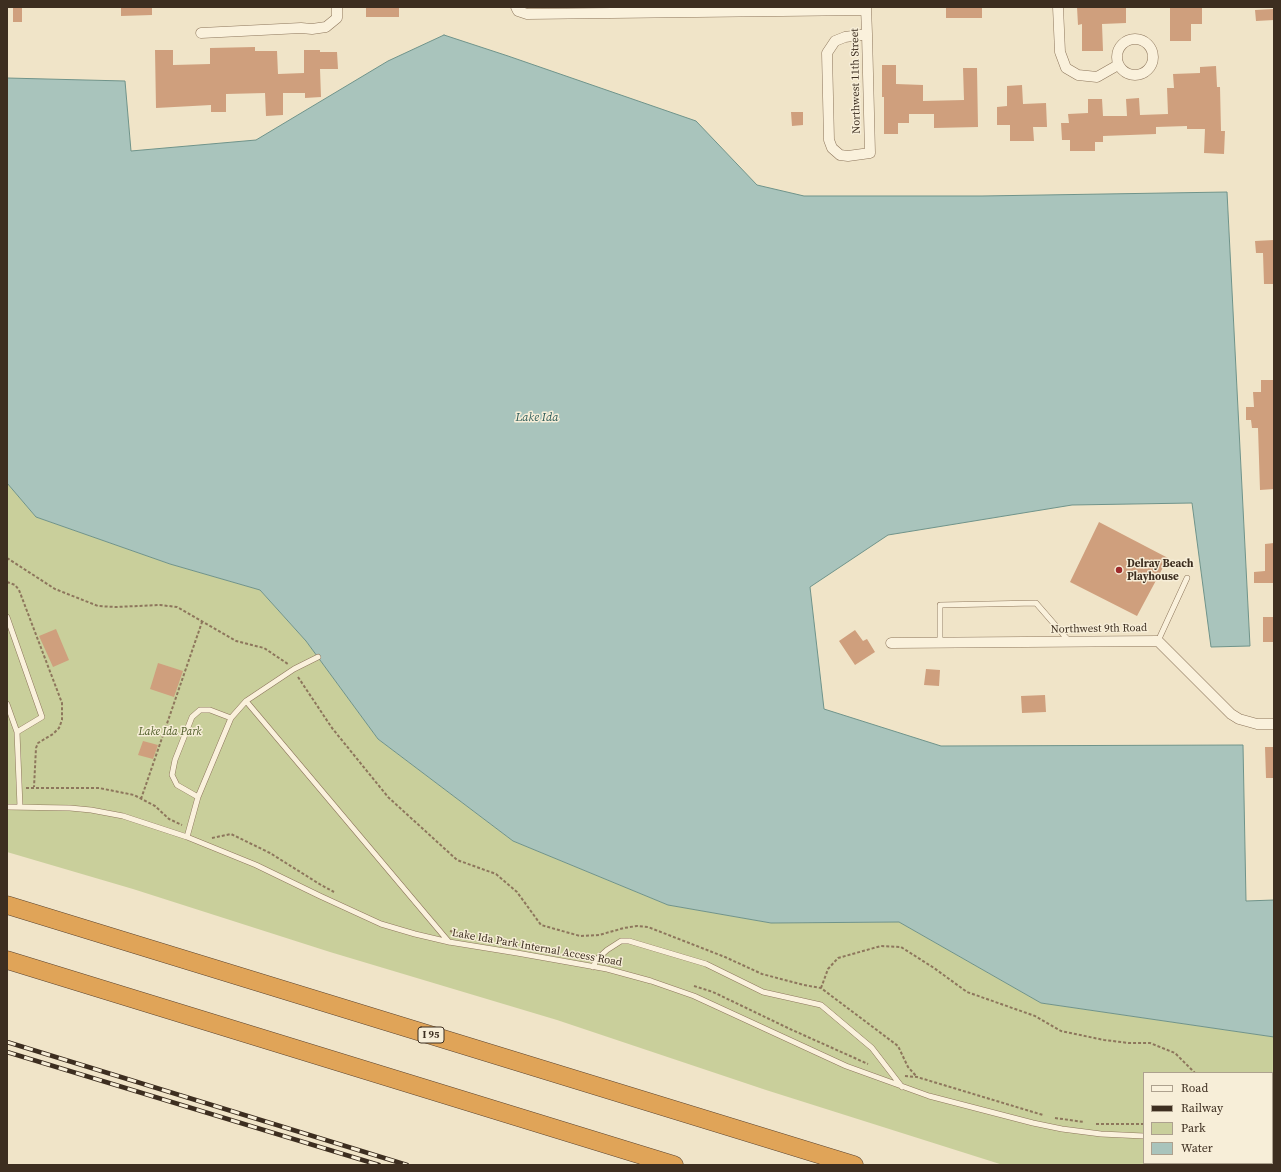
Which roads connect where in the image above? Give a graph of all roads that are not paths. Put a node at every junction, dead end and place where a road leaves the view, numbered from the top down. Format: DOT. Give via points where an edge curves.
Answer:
graph roads {
  1 [pos="337,7"];
  2 [pos="516,7"];
  3 [pos="1058,7"];
  4 [pos="866,8"];
  5 [pos="201,33"];
  6 [pos="867,34"];
  7 [pos="1118,65"];
  8 [pos="1187,578"];
  9 [pos="7,617"];
  10 [pos="1158,641"];
  11 [pos="1070,642"];
  12 [pos="891,643"];
  13 [pos="940,643"];
  14 [pos="318,657"];
  15 [pos="246,701"];
  16 [pos="7,704"];
  17 [pos="231,718"];
  18 [pos="1274,724"];
  19 [pos="17,732"];
  20 [pos="198,797"];
  21 [pos="7,807"];
  22 [pos="20,807"];
  23 [pos="187,837"];
  24 [pos="7,905"];
  25 [pos="449,942"];
  26 [pos="7,960"];
  27 [pos="593,967"];
  28 [pos="902,1087"];
  29 [pos="1143,1136"];
  30 [pos="674,1165"];
  31 [pos="854,1165"];
  1 -- 5 [label="street" via="337,18 326,27"];
  2 -- 4 [label="street" via="518,11 527,14"];
  3 -- 7 [label="street" via="1060,52 1066,68 1078,75 1097,76"];
  4 -- 6 [label="street, Northwest 11th Street"];
  6 -- 6 [label="street, Northwest 11th Street" via="835,41 828,53 829,140 832,148 840,155 870,154"];
  8 -- 10 [label="lane"];
  9 -- 19 [label="lane" via="42,717"];
  10 -- 11 [label="street, Northwest 9th Road"];
  10 -- 18 [label="street, Northwest 9th Road" via="1231,714 1257,724"];
  11 -- 13 [label="street, Northwest 9th Road"];
  11 -- 13 [label="lane" via="1036,603 940,605"];
  12 -- 13 [label="street, Northwest 9th Road"];
  14 -- 15 [label="lane" via="294,669"];
  15 -- 17 [label="lane"];
  15 -- 25 [label="lane"];
  16 -- 19 [label="lane"];
  17 -- 20 [label="lane"];
  17 -- 20 [label="lane" via="210,710 200,710 192,717 175,760 172,775 177,785"];
  19 -- 22 [label="lane"];
  20 -- 23 [label="lane"];
  21 -- 22 [label="lane, Lake Ida Park Internal Access Road"];
  22 -- 23 [label="lane, Lake Ida Park Internal Access Road" via="104,812"];
  23 -- 25 [label="lane, Lake Ida Park Internal Access Road" via="256,865 381,924"];
  24 -- 31 [label="highway, I 95"];
  25 -- 27 [label="lane, Lake Ida Park Internal Access Road"];
  26 -- 30 [label="highway"];
  27 -- 28 [label="lane, Lake Ida Park Internal Access Road" via="650,981 694,996 846,1066"];
  27 -- 28 [label="lane" via="607,950 621,941 629,941 706,964 763,992 821,1005 872,1048"];
  28 -- 29 [label="lane, Lake Ida Park Internal Access Road" via="1062,1129"];
}
